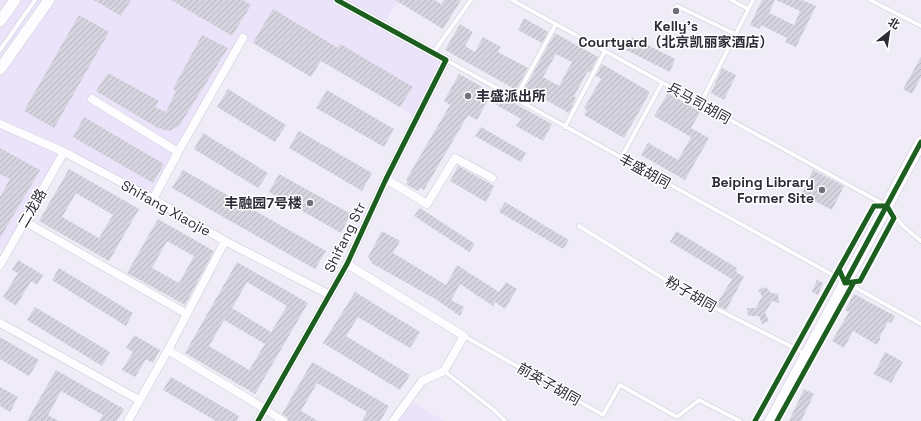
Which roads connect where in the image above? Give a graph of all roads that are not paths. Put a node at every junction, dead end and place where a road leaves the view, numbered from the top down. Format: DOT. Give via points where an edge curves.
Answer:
graph roads {
  1 [pos="15,0"];
  2 [pos="35,0"];
  3 [pos="49,0"];
  4 [pos="337,0"];
  5 [pos="471,0"];
  6 [pos="512,0"];
  7 [pos="731,0"];
  8 [pos="753,0"];
  9 [pos="870,0"];
  10 [pos="677,6"];
  11 [pos="748,9"];
  12 [pos="0,21"];
  13 [pos="556,24"];
  14 [pos="921,26"];
  15 [pos="735,34"];
  16 [pos="243,38"];
  17 [pos="0,50"];
  18 [pos="605,51"];
  19 [pos="433,53"];
  20 [pos="446,60"];
  21 [pos="0,70"];
  22 [pos="662,83"];
  23 [pos="92,99"];
  24 [pos="515,99"];
  25 [pos="700,104"];
  26 [pos="0,124"];
  27 [pos="565,127"];
  28 [pos="921,142"];
  29 [pos="64,152"];
  30 [pos="178,152"];
  31 [pos="621,158"];
  32 [pos="492,178"];
  33 [pos="386,179"];
  34 [pos="153,199"];
  35 [pos="887,206"];
  36 [pos="24,221"];
  37 [pos="578,226"];
  38 [pos="225,241"];
  39 [pos="921,241"];
  40 [pos="3,254"];
  41 [pos="347,264"];
  42 [pos="0,265"];
  43 [pos="845,283"];
  44 [pos="330,295"];
  45 [pos="187,314"];
  46 [pos="0,323"];
  47 [pos="921,324"];
  48 [pos="464,336"];
  49 [pos="168,350"];
  50 [pos="807,355"];
  51 [pos="444,371"];
  52 [pos="139,400"];
  53 [pos="266,409"];
  54 [pos="128,421"];
  55 [pos="258,421"];
  56 [pos="283,421"];
  57 [pos="393,421"];
  58 [pos="505,421"];
  59 [pos="740,421"];
  60 [pos="771,421"];
  1 -- 12 [label="main road"];
  2 -- 17 [label="lane"];
  3 -- 21 [label="main road"];
  4 -- 19 [label="street"];
  5 -- 19 [label="lane"];
  6 -- 13 [label="lane, 兵马司胡同"];
  7 -- 11 [label="lane"];
  8 -- 11 [label="lane"];
  9 -- 14 [label="lane"];
  10 -- 15 [label="lane"];
  11 -- 15 [label="lane"];
  13 -- 18 [label="lane, 兵马司胡同"];
  13 -- 24 [label="lane"];
  15 -- 25 [label="lane"];
  16 -- 30 [label="street"];
  18 -- 22 [label="lane, 兵马司胡同"];
  18 -- 27 [label="lane"];
  19 -- 20 [label="street"];
  20 -- 24 [label="lane, 丰盛胡同"];
  20 -- 33 [label="street, Shifang Str"];
  22 -- 25 [label="lane, 兵马司胡同"];
  22 -- 31 [label="lane"];
  23 -- 30 [label="street"];
  24 -- 27 [label="lane, 丰盛胡同"];
  25 -- 35 [label="lane, 兵马司胡同"];
  26 -- 29 [label="street, Shifang Xiaojie"];
  27 -- 31 [label="lane, 丰盛胡同"];
  28 -- 35 [label="main road"];
  29 -- 34 [label="street, Shifang Xiaojie"];
  29 -- 36 [label="street, 二龙路"];
  30 -- 34 [label="street"];
  31 -- 43 [label="lane, 丰盛胡同"];
  32 -- 33 [label="street" via="455,158 427,204"];
  33 -- 41 [label="street, Shifang Str"];
  34 -- 38 [label="street, Shifang Xiaojie"];
  35 -- 39 [label="lane" via="903,226"];
  35 -- 43 [label="main road"];
  36 -- 40 [label="street, 二龙路"];
  36 -- 45 [label="street"];
  37 -- 50 [label="lane, 粉子胡同" via="693,297"];
  38 -- 44 [label="street, Shifang Xiaojie"];
  38 -- 45 [label="street"];
  40 -- 42 [label="street, 二龙路"];
  41 -- 44 [label="street, Shifang Str"];
  41 -- 48 [label="street, 前英子胡同"];
  43 -- 47 [label="lane, 丰盛胡同"];
  43 -- 50 [label="main road"];
  44 -- 53 [label="street, Shifang Str"];
  45 -- 49 [label="street"];
  46 -- 52 [label="street"];
  48 -- 51 [label="street"];
  48 -- 59 [label="lane, 前英子胡同" via="603,415 620,385 677,417 699,400"];
  49 -- 52 [label="street"];
  49 -- 53 [label="street"];
  50 -- 60 [label="main road"];
  51 -- 57 [label="street" via="422,381"];
  51 -- 58 [label="lane"];
  52 -- 54 [label="street"];
  53 -- 55 [label="street, Shifang Str"];
  53 -- 56 [label="street"];
}
